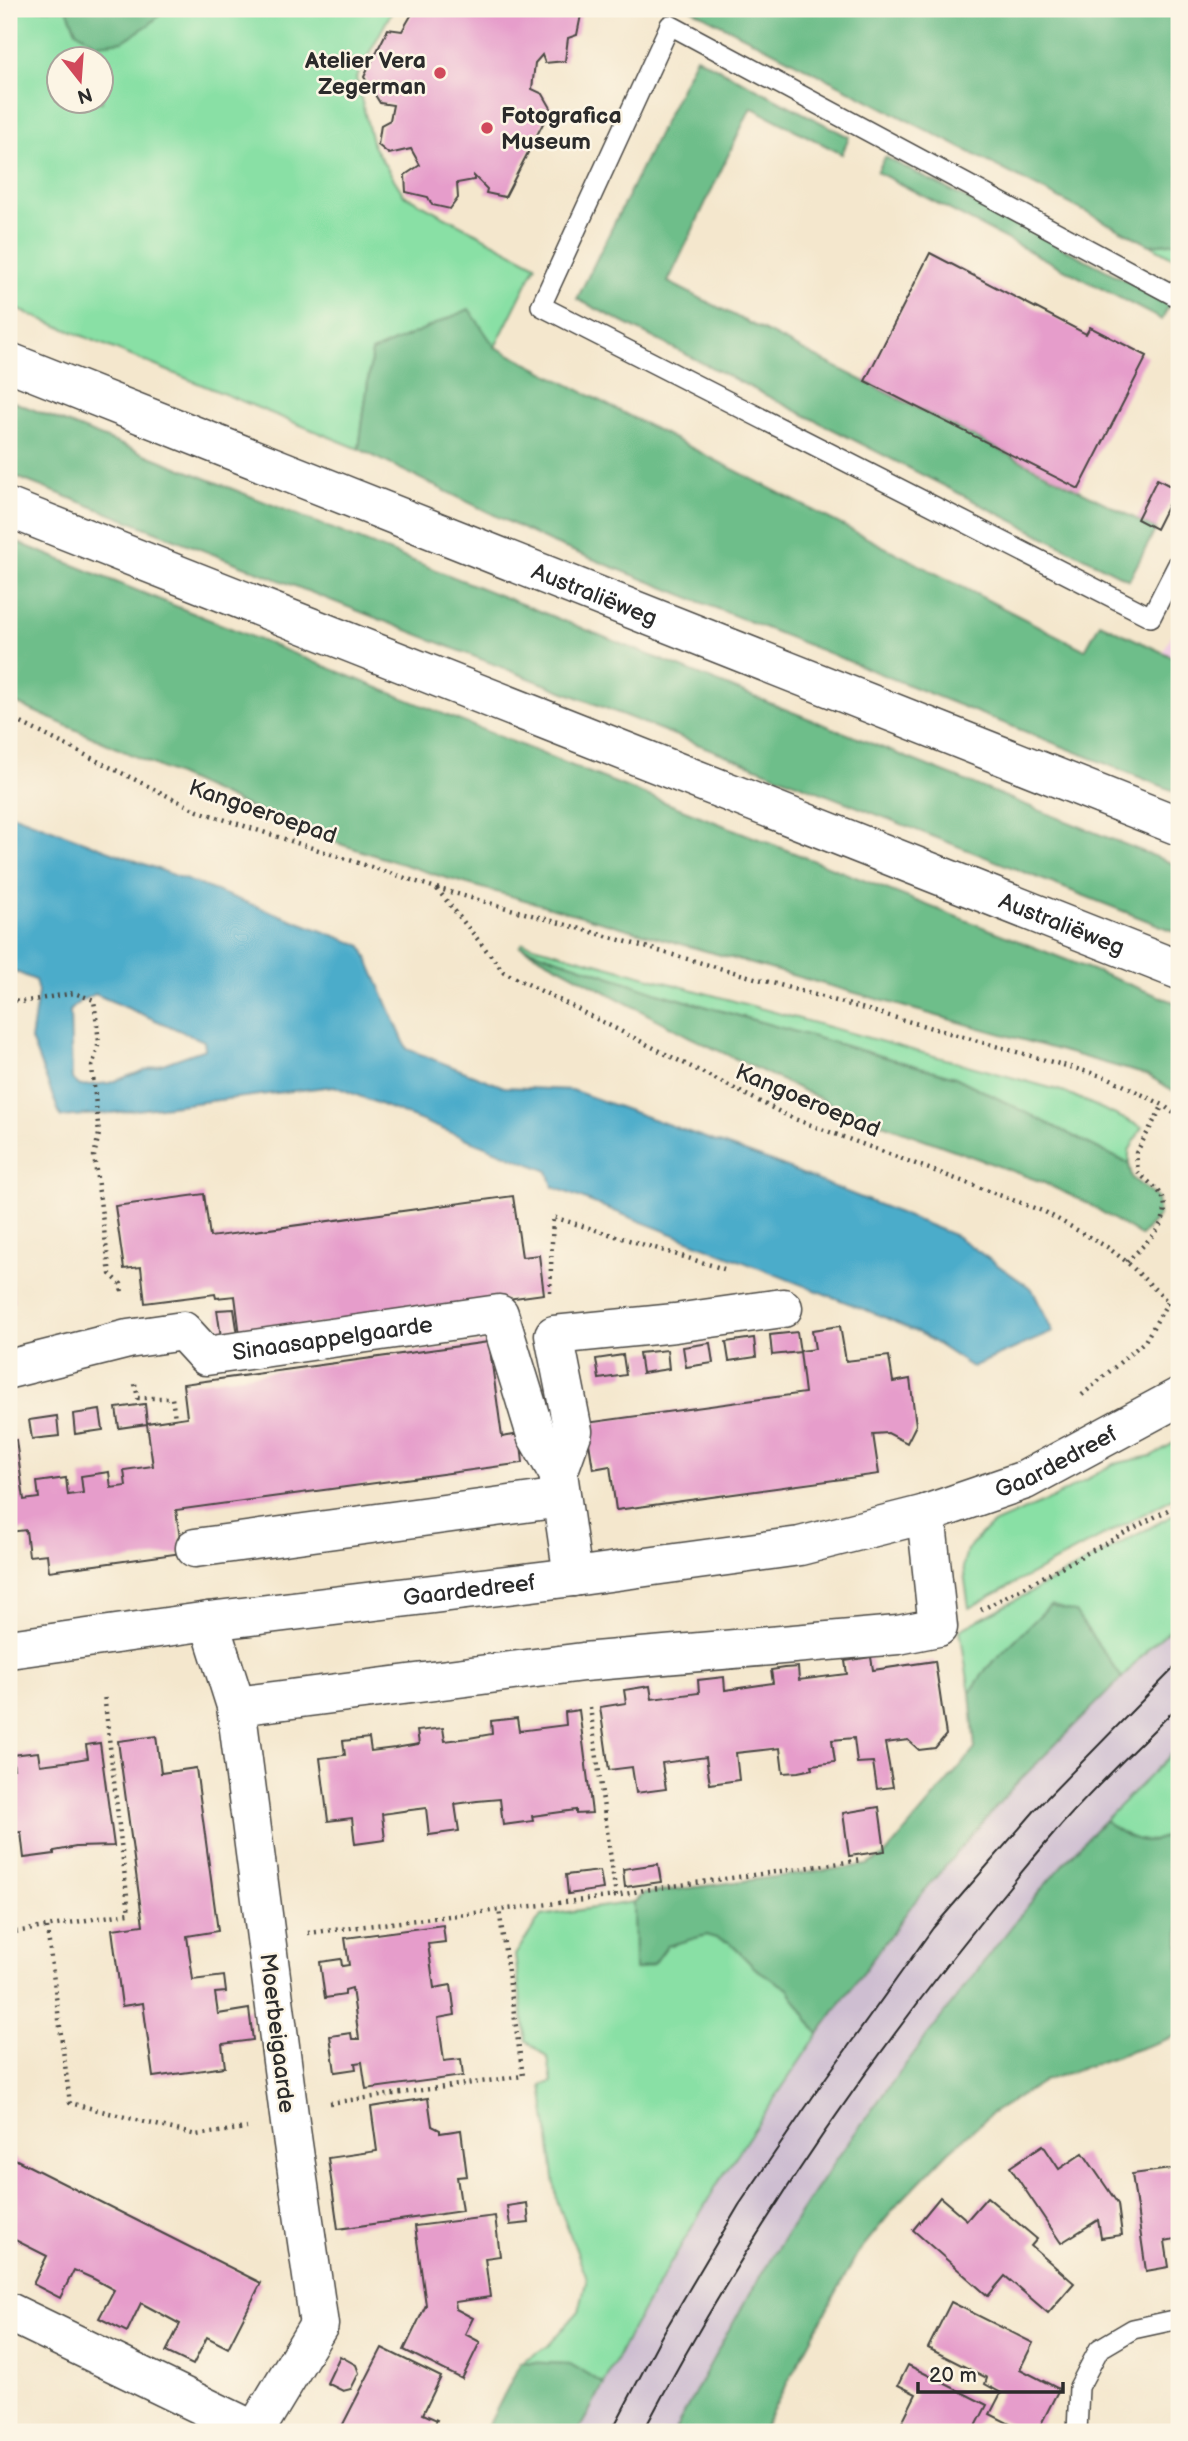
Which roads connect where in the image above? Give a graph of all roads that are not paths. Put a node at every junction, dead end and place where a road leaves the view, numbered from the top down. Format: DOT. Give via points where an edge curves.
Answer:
graph roads {
  1 [pos="1179,298"];
  2 [pos="9,362"];
  3 [pos="9,508"];
  4 [pos="1179,562"];
  5 [pos="1179,827"];
  6 [pos="1179,970"];
  7 [pos="783,1308"];
  8 [pos="9,1369"];
  9 [pos="1179,1398"];
  10 [pos="559,1485"];
  11 [pos="926,1514"];
  12 [pos="195,1548"];
  13 [pos="573,1577"];
  14 [pos="209,1621"];
  15 [pos="9,1649"];
  16 [pos="236,1706"];
  17 [pos="9,2312"];
  18 [pos="1179,2319"];
  19 [pos="255,2432"];
  20 [pos="1077,2432"];
  1 -- 4 [label="lane" via="670,25 541,306 1151,617"];
  2 -- 5 [label="street, Australiëweg"];
  3 -- 6 [label="street, Australiëweg"];
  7 -- 10 [label="street, Sinaasappelgaarde" via="554,1335 573,1431"];
  8 -- 10 [label="street, Sinaasappelgaarde" via="128,1339 183,1331 206,1356 499,1314 536,1435"];
  9 -- 11 [label="street, Gaardedreef" via="1025,1480"];
  10 -- 12 [label="street"];
  10 -- 13 [label="street, Sinaasappelgaarde"];
  11 -- 13 [label="street, Gaardedreef" via="800,1546"];
  11 -- 16 [label="street" via="938,1627 898,1635 583,1662"];
  13 -- 14 [label="street, Gaardedreef"];
  14 -- 15 [label="street, Gaardedreef"];
  14 -- 16 [label="street, Moerbeigaarde"];
  16 -- 19 [label="street, Moerbeigaarde" via="319,2325"];
  17 -- 19 [label="street, Moerbeigaarde"];
  18 -- 20 [label="lane" via="1133,2329 1099,2349 1079,2387"];
}
